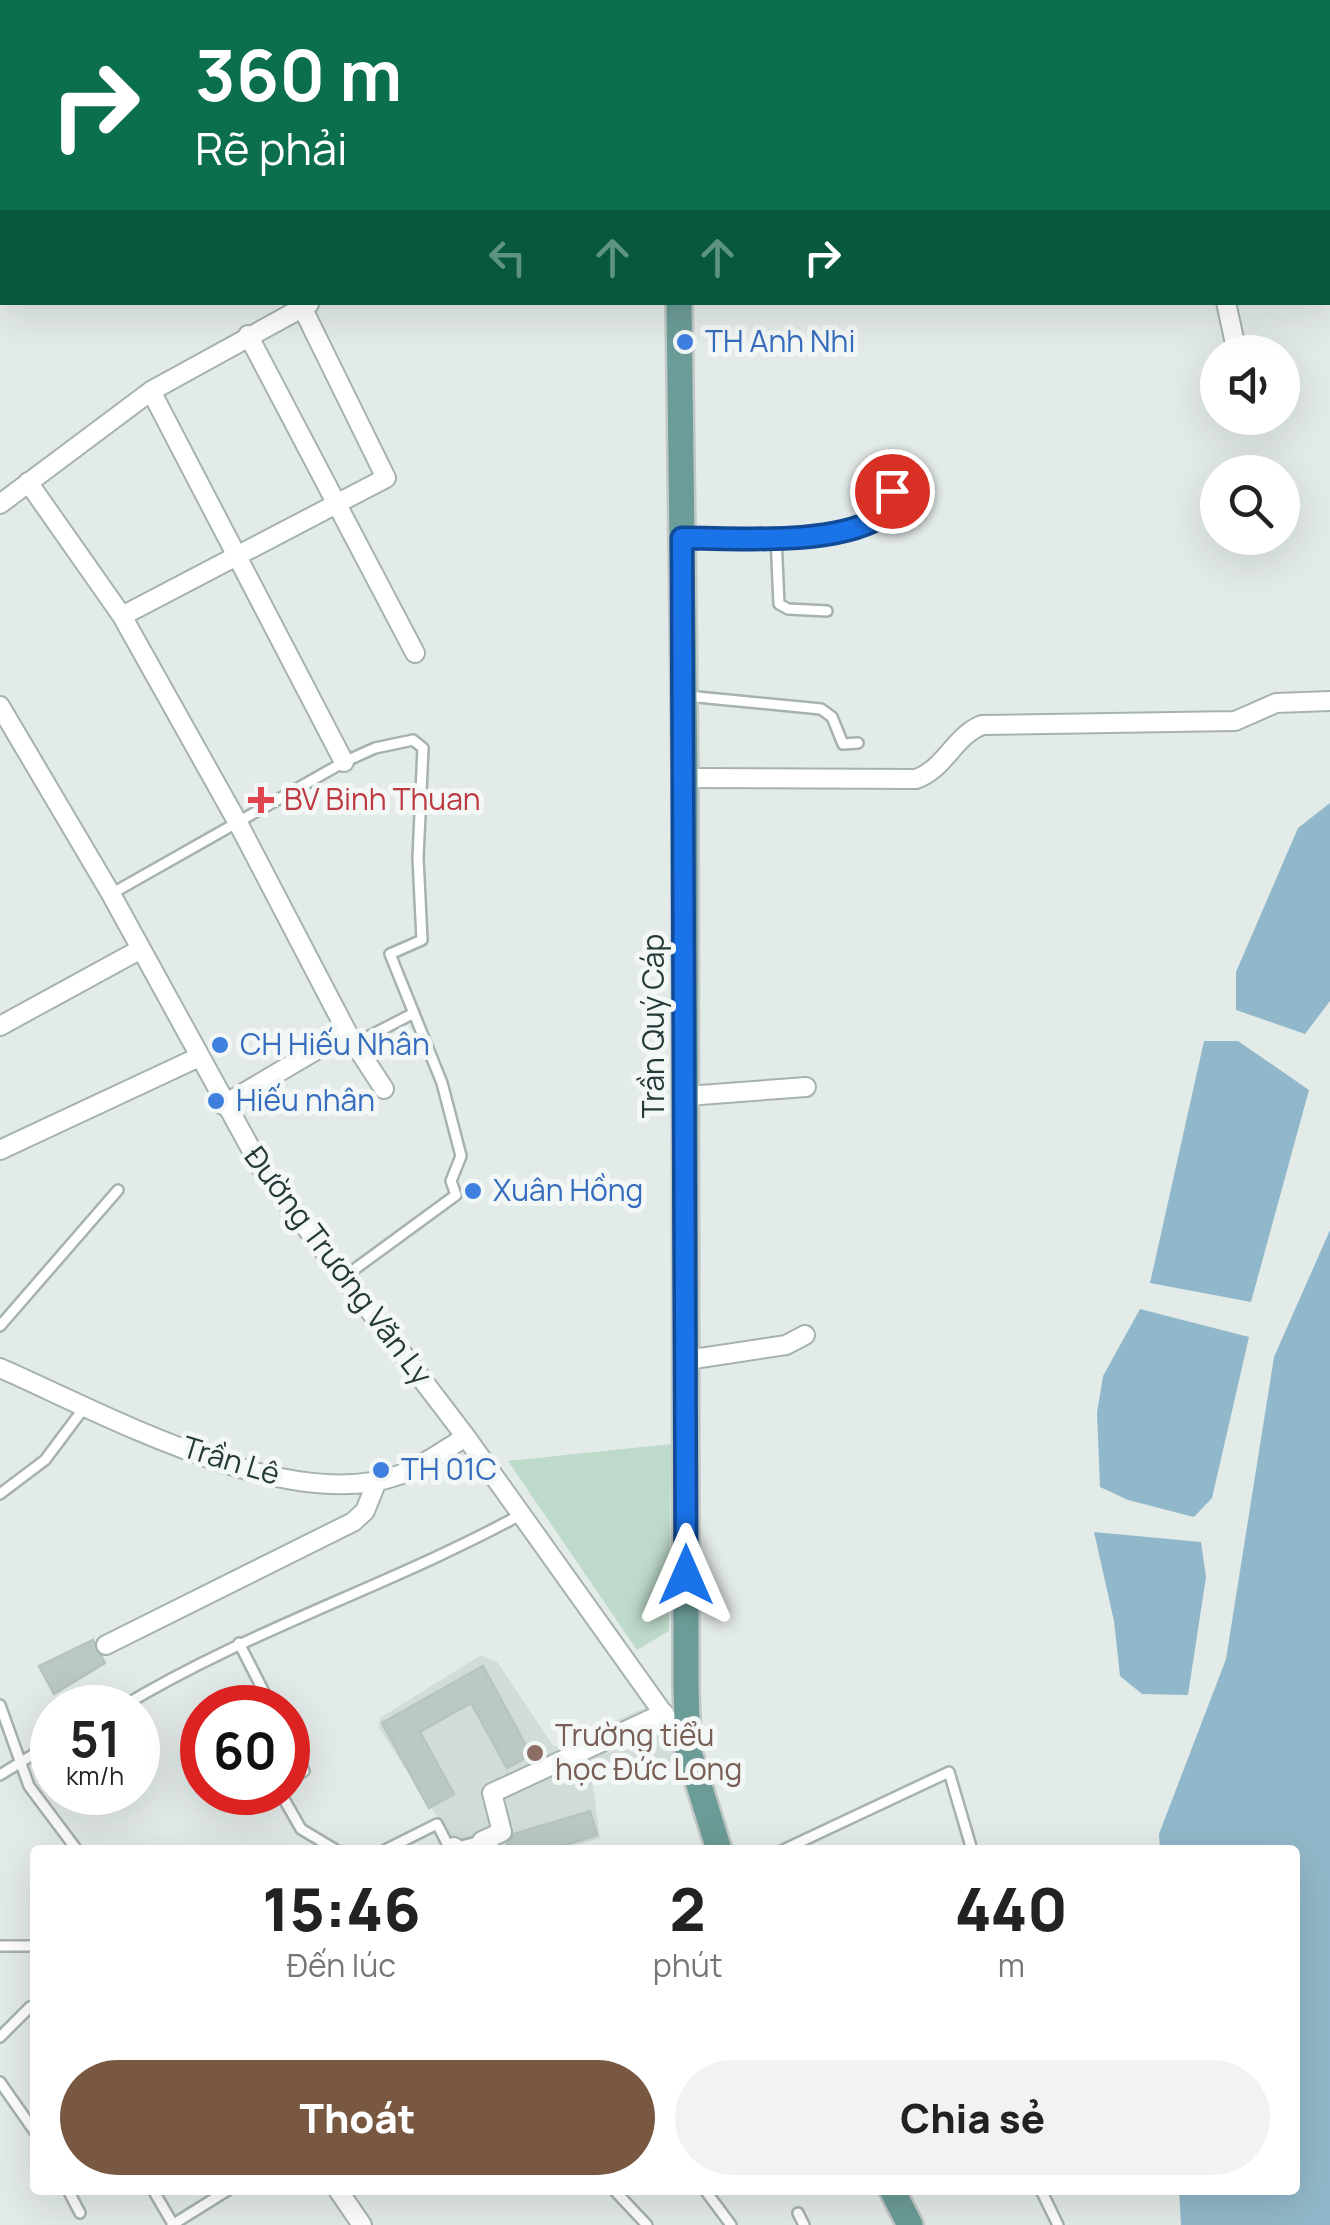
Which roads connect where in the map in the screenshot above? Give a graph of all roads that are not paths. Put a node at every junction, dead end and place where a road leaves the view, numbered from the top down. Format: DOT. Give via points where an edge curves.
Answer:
graph roads {
  1 [pos="308,305"];
  2 [pos="679,305"];
  3 [pos="1227,305"];
  4 [pos="248,335"];
  5 [pos="1233,335"];
  6 [pos="151,390"];
  7 [pos="900,470"];
  8 [pos="28,482"];
  9 [pos="0,504"];
  10 [pos="336,506"];
  11 [pos="682,538"];
  12 [pos="776,538"];
  13 [pos="239,558"];
  14 [pos="826,610"];
  15 [pos="122,616"];
  16 [pos="415,653"];
  17 [pos="684,696"];
  18 [pos="1330,701"];
  19 [pos="1,709"];
  20 [pos="858,743"];
  21 [pos="344,762"];
  22 [pos="686,778"];
  23 [pos="238,823"];
  24 [pos="111,894"];
  25 [pos="141,950"];
  26 [pos="414,1014"];
  27 [pos="0,1026"];
  28 [pos="350,1038"];
  29 [pos="199,1058"];
  30 [pos="806,1086"];
  31 [pos="384,1088"];
  32 [pos="687,1096"];
  33 [pos="224,1105"];
  34 [pos="0,1150"];
  35 [pos="118,1190"];
  36 [pos="344,1277"];
  37 [pos="0,1326"];
  38 [pos="804,1335"];
  39 [pos="687,1360"];
  40 [pos="0,1368"];
  41 [pos="86,1406"];
  42 [pos="466,1436"];
  43 [pos="377,1480"];
  44 [pos="0,1494"];
  45 [pos="522,1514"];
  46 [pos="239,1642"];
  47 [pos="106,1645"];
  48 [pos="158,1685"];
  49 [pos="260,1685"];
  50 [pos="0,1705"];
  51 [pos="664,1713"];
  52 [pos="688,1749"];
  53 [pos="30,1757"];
  54 [pos="23,1762"];
  55 [pos="0,1776"];
  56 [pos="293,1815"];
  57 [pos="73,1845"];
  58 [pos="328,1845"];
  59 [pos="396,1845"];
  60 [pos="448,1845"];
  61 [pos="489,1845"];
  62 [pos="718,1845"];
  63 [pos="793,1845"];
  64 [pos="971,1845"];
  65 [pos="0,1946"];
  66 [pos="30,1946"];
  67 [pos="30,2007"];
  68 [pos="0,2037"];
  69 [pos="0,2082"];
  70 [pos="30,2125"];
  71 [pos="71,2195"];
  72 [pos="155,2195"];
  73 [pos="220,2195"];
  74 [pos="341,2195"];
  75 [pos="619,2195"];
  76 [pos="709,2195"];
  77 [pos="895,2195"];
  78 [pos="1043,2195"];
  79 [pos="80,2213"];
  80 [pos="798,2214"];
  81 [pos="173,2225"];
  82 [pos="362,2225"];
  83 [pos="647,2225"];
  84 [pos="731,2225"];
  85 [pos="804,2225"];
  86 [pos="910,2225"];
  87 [pos="1058,2225"];
  1 -- 4 [label="street"];
  1 -- 10 [label="street" via="386,472 382,482"];
  2 -- 11 [label="main road, Trần Quý Cáp"];
  3 -- 5 [label="street"];
  4 -- 6 [label="street"];
  4 -- 10 [label="street"];
  6 -- 8 [label="street"];
  6 -- 13 [label="street"];
  7 -- 12 [label="lane" via="884,513 874,521"];
  8 -- 9 [label="street"];
  8 -- 15 [label="street"];
  10 -- 13 [label="street"];
  10 -- 16 [label="street"];
  11 -- 12 [label="lane"];
  11 -- 17 [label="main road, Trần Quý Cáp"];
  12 -- 14 [label="lane" via="779,604"];
  13 -- 15 [label="street"];
  13 -- 21 [label="street"];
  15 -- 23 [label="street"];
  17 -- 20 [label="lane" via="828,711 842,742"];
  17 -- 22 [label="main road, Trần Quý Cáp"];
  18 -- 22 [label="street" via="1276,703 1235,720 982,724 916,778"];
  19 -- 24 [label="street, Đường Trương Văn Ly"];
  21 -- 23 [label="lane"];
  21 -- 26 [label="lane" via="398,741 413,740 423,748 422,940 390,954"];
  22 -- 32 [label="main road, Trần Quý Cáp"];
  23 -- 24 [label="lane"];
  23 -- 28 [label="street"];
  24 -- 25 [label="street, Đường Trương Văn Ly"];
  25 -- 27 [label="street"];
  25 -- 29 [label="street, Đường Trương Văn Ly"];
  26 -- 28 [label="lane"];
  26 -- 36 [label="lane" via="442,1082 461,1156 451,1181 456,1195"];
  28 -- 31 [label="street"];
  28 -- 33 [label="street"];
  29 -- 33 [label="street, Đường Trương Văn Ly"];
  29 -- 34 [label="street"];
  30 -- 32 [label="street"];
  32 -- 39 [label="main road, Trần Quý Cáp"];
  33 -- 36 [label="street, Đường Trương Văn Ly" via="290,1211"];
  35 -- 37 [label="lane"];
  36 -- 42 [label="street, Đường Trương Văn Ly"];
  38 -- 39 [label="street" via="786,1345"];
  39 -- 52 [label="main road, Trần Quý Cáp"];
  40 -- 41 [label="street, Trần Lê"];
  41 -- 43 [label="street, Trần Lê" via="256,1472 326,1487"];
  41 -- 44 [label="lane" via="45,1460"];
  42 -- 43 [label="street, Trần Lê" via="401,1474"];
  42 -- 45 [label="street, Đường Trương Văn Ly"];
  43 -- 47 [label="street" via="353,1522"];
  45 -- 46 [label="lane" via="434,1561"];
  45 -- 51 [label="street, Đường Trương Văn Ly"];
  46 -- 48 [label="lane"];
  46 -- 49 [label="lane"];
  50 -- 54 [label="lane"];
  51 -- 52 [label="street, Đường Trương Văn Ly"];
  51 -- 61 [label="street" via="492,1794 502,1832"];
  52 -- 62 [label="main road, Trần Quý Cáp"];
  53 -- 54 [label="lane"];
  54 -- 55 [label="lane"];
  54 -- 57 [label="lane" via="29,1786"];
  56 -- 58 [label="lane" via="300,1828"];
  59 -- 60 [label="lane" via="437,1824"];
  63 -- 64 [label="lane" via="949,1772"];
  65 -- 66 [label="lane"];
  67 -- 68 [label="lane"];
  69 -- 70 [label="lane"];
  71 -- 79 [label="lane"];
  72 -- 81 [label="lane"];
  73 -- 81 [label="lane"];
  74 -- 82 [label="street"];
  75 -- 83 [label="lane"];
  76 -- 84 [label="lane"];
  77 -- 86 [label="main road"];
  78 -- 87 [label="lane"];
  80 -- 85 [label="lane"];
}
